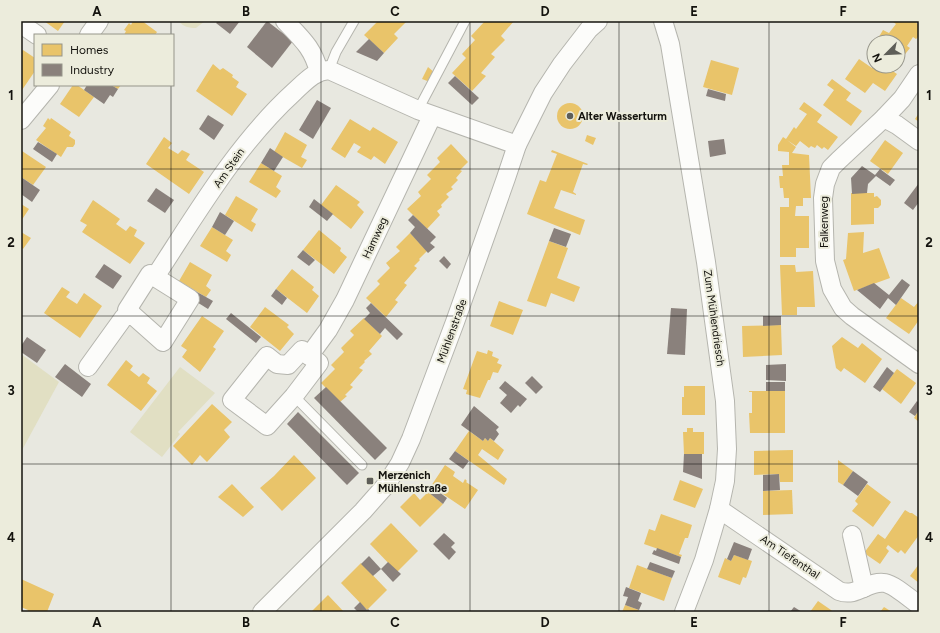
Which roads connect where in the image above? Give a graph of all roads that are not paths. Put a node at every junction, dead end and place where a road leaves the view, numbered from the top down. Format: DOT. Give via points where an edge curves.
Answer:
graph roads {
  1 [pos="99,21"];
  2 [pos="285,21"];
  3 [pos="354,21"];
  4 [pos="465,21"];
  5 [pos="663,21"];
  6 [pos="21,24"];
  7 [pos="592,24"];
  8 [pos="36,34"];
  9 [pos="90,34"];
  10 [pos="324,71"];
  11 [pos="919,74"];
  12 [pos="49,86"];
  13 [pos="425,113"];
  14 [pos="884,118"];
  15 [pos="21,120"];
  16 [pos="919,141"];
  17 [pos="516,145"];
  18 [pos="155,277"];
  19 [pos="131,313"];
  20 [pos="309,356"];
  21 [pos="919,364"];
  22 [pos="88,367"];
  23 [pos="294,396"];
  24 [pos="362,465"];
  25 [pos="719,509"];
  26 [pos="852,535"];
  27 [pos="864,588"];
  28 [pos="919,606"];
  29 [pos="262,612"];
  30 [pos="684,612"];
  1 -- 9 [label="street"];
  2 -- 10 [label="street" via="311,50"];
  3 -- 10 [label="lane"];
  4 -- 13 [label="lane"];
  5 -- 25 [label="street, Zum Mühlendriesch" via="670,44 706,262 725,402 727,449 725,481"];
  6 -- 8 [label="street"];
  7 -- 17 [label="street, Mühlenstraße" via="547,87"];
  10 -- 13 [label="street"];
  10 -- 18 [label="street, Am Stein" via="312,76 263,123 239,153"];
  11 -- 14 [label="street, Falkenweg" via="902,99"];
  12 -- 15 [label="street"];
  13 -- 17 [label="street"];
  13 -- 20 [label="street, Hamweg" via="345,300"];
  14 -- 16 [label="street"];
  14 -- 21 [label="street, Falkenweg" via="831,168 823,198 825,261 832,289 843,308 858,322"];
  17 -- 29 [label="street, Mühlenstraße" via="455,322 400,463 363,511"];
  18 -- 19 [label="street, Am Stein" via="150,274 127,310"];
  18 -- 19 [label="street" via="190,299 163,342"];
  19 -- 22 [label="street" via="124,318"];
  20 -- 23 [label="street" via="318,363"];
  20 -- 23 [label="street" via="302,350 288,365 277,364 267,356 232,400 268,426"];
  23 -- 24 [label="lane"];
  25 -- 27 [label="street, Am Tiefenthal" via="839,591 850,593"];
  25 -- 30 [label="street, Zum Mühlendriesch" via="704,560"];
  26 -- 27 [label="street"];
  27 -- 28 [label="street, Am Tiefenthal" via="884,582"];
}
